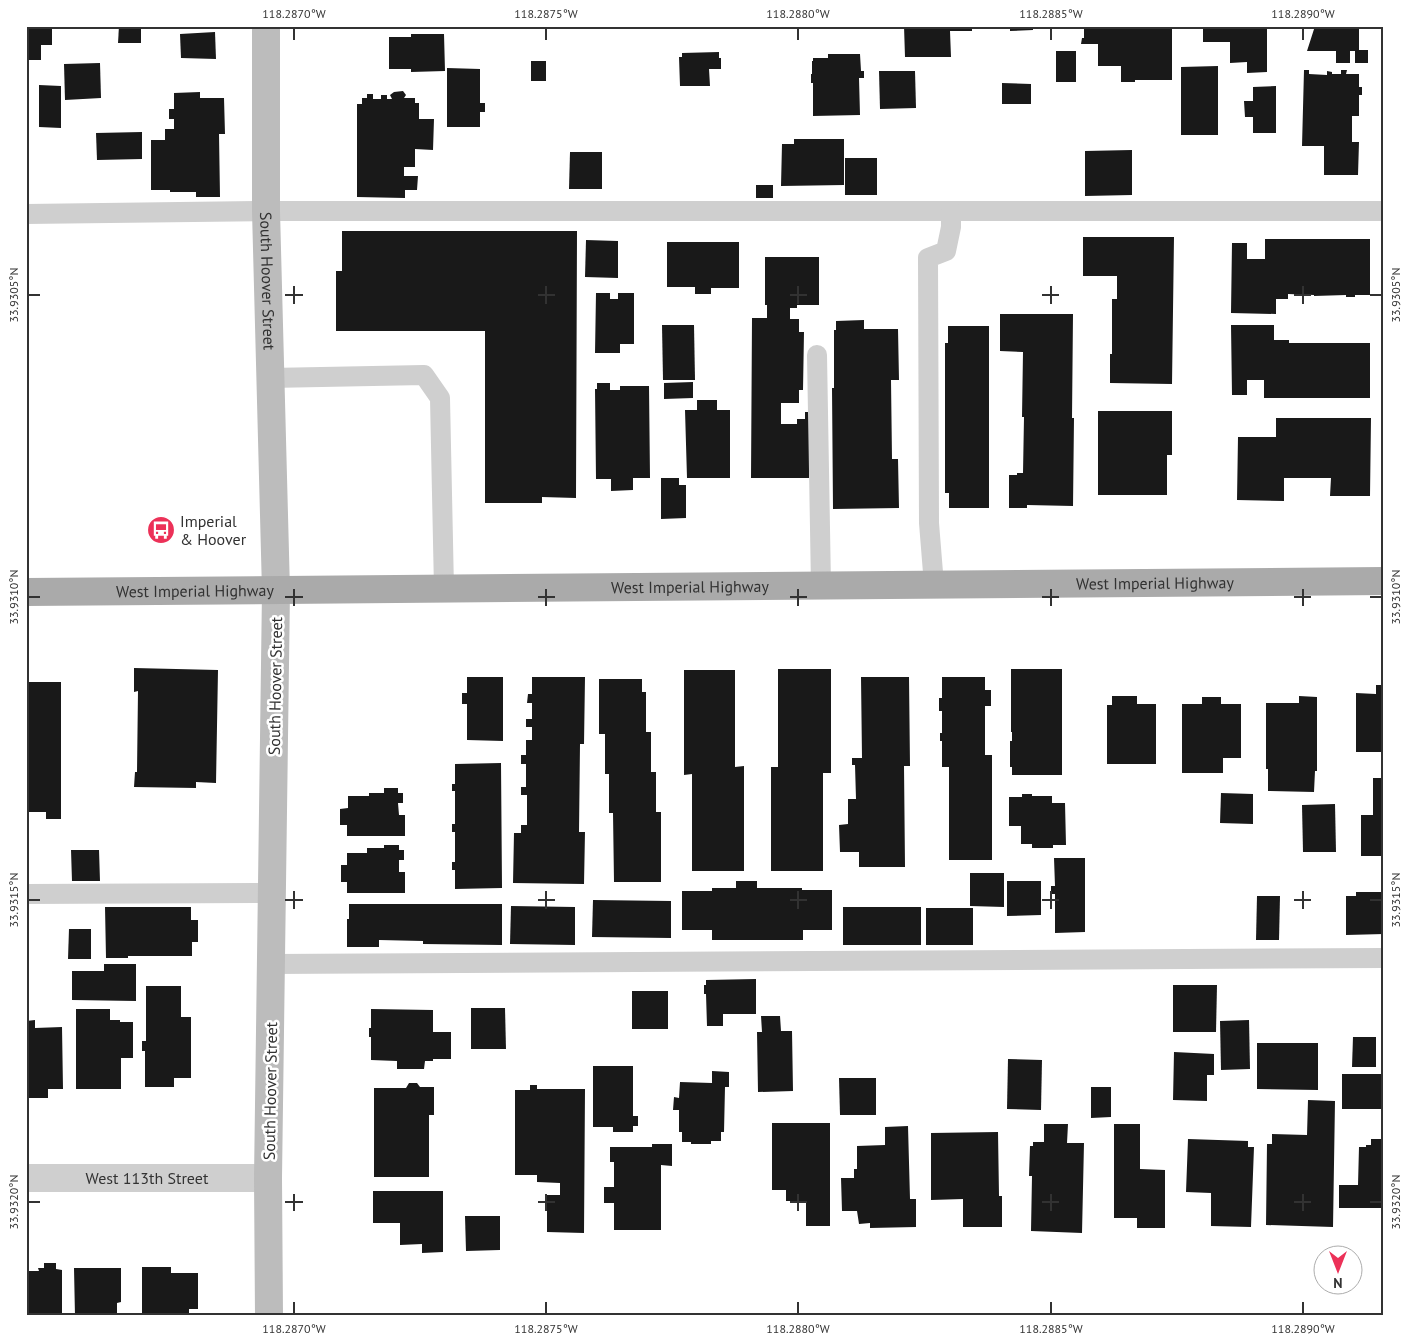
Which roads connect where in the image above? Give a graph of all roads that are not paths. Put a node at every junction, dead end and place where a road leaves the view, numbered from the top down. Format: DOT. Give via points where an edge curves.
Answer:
graph roads {
  1 [pos="266,26"];
  2 [pos="266,212"];
  3 [pos="951,212"];
  4 [pos="1384,212"];
  5 [pos="26,214"];
  6 [pos="817,355"];
  7 [pos="270,378"];
  8 [pos="1384,581"];
  9 [pos="934,585"];
  10 [pos="821,586"];
  11 [pos="444,589"];
  12 [pos="276,591"];
  13 [pos="26,592"];
  14 [pos="272,893"];
  15 [pos="26,894"];
  16 [pos="1384,958"];
  17 [pos="271,964"];
  18 [pos="26,1178"];
  19 [pos="268,1178"];
  20 [pos="269,1316"];
  1 -- 2 [label="street, South Hoover Street"];
  2 -- 3 [label="lane"];
  2 -- 5 [label="lane"];
  2 -- 7 [label="street, South Hoover Street"];
  3 -- 4 [label="lane"];
  3 -- 9 [label="lane" via="946,251 928,258 929,523"];
  6 -- 10 [label="lane"];
  7 -- 11 [label="lane" via="424,375 440,398"];
  7 -- 12 [label="street, South Hoover Street"];
  8 -- 9 [label="main road, West Imperial Highway"];
  9 -- 10 [label="main road, West Imperial Highway"];
  10 -- 11 [label="main road, West Imperial Highway"];
  11 -- 12 [label="main road, West Imperial Highway"];
  12 -- 13 [label="main road, West Imperial Highway"];
  12 -- 14 [label="street, South Hoover Street"];
  14 -- 15 [label="lane"];
  14 -- 17 [label="street, South Hoover Street"];
  16 -- 17 [label="lane"];
  17 -- 19 [label="street, South Hoover Street"];
  18 -- 19 [label="street, West 113th Street"];
  19 -- 20 [label="street, South Hoover Street"];
}
